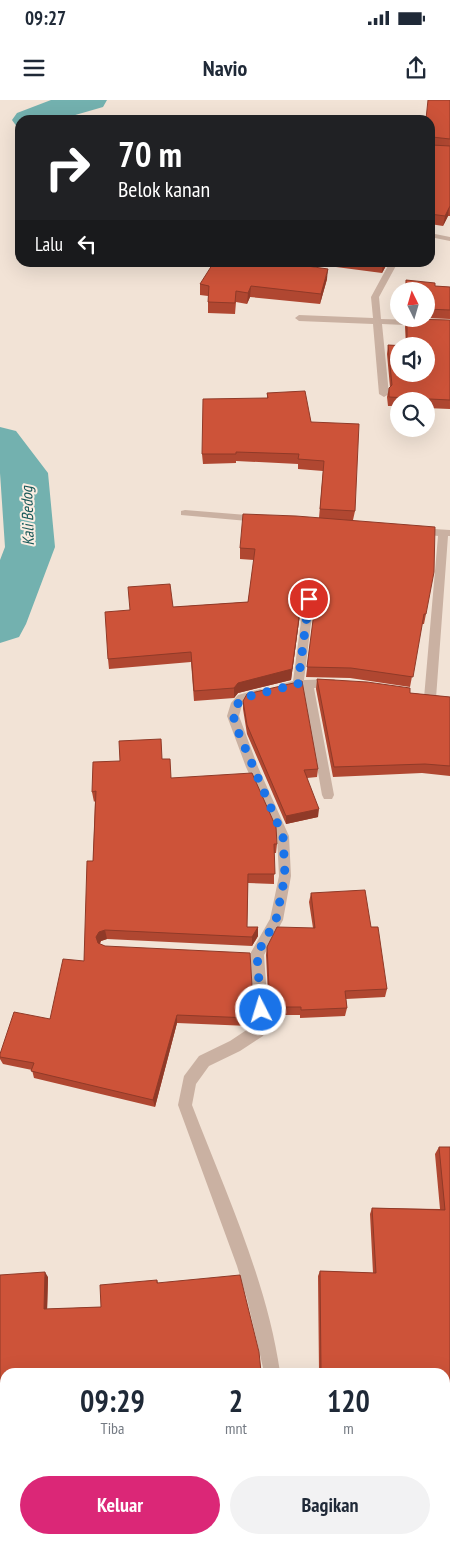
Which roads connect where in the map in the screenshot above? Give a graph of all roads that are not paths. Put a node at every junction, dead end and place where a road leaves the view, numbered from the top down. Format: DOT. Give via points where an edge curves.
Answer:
graph roads {
  1 [pos="435,235"];
  2 [pos="450,239"];
  3 [pos="391,267"];
  4 [pos="299,318"];
  5 [pos="377,322"];
  6 [pos="450,324"];
  7 [pos="384,394"];
  8 [pos="185,513"];
  9 [pos="274,520"];
  10 [pos="403,530"];
  11 [pos="447,533"];
  12 [pos="309,599"];
  13 [pos="341,683"];
  14 [pos="303,684"];
  15 [pos="443,699"];
  16 [pos="328,795"];
  17 [pos="271,1368"];
  1 -- 2 [label="street"];
  3 -- 5 [label="street" via="376,297"];
  4 -- 5 [label="street"];
  5 -- 6 [label="street"];
  5 -- 7 [label="street"];
  8 -- 9 [label="street"];
  10 -- 11 [label="street"];
  11 -- 15 [label="street" via="426,697"];
  12 -- 14 [label="street"];
  13 -- 14 [label="street"];
  14 -- 16 [label="street"];
  14 -- 17 [label="street" via="242,698 234,709 234,722 283,836 285,876 276,920 252,954 261,1010 258,1031 204,1062 189,1081 185,1105 245,1266"];
}
